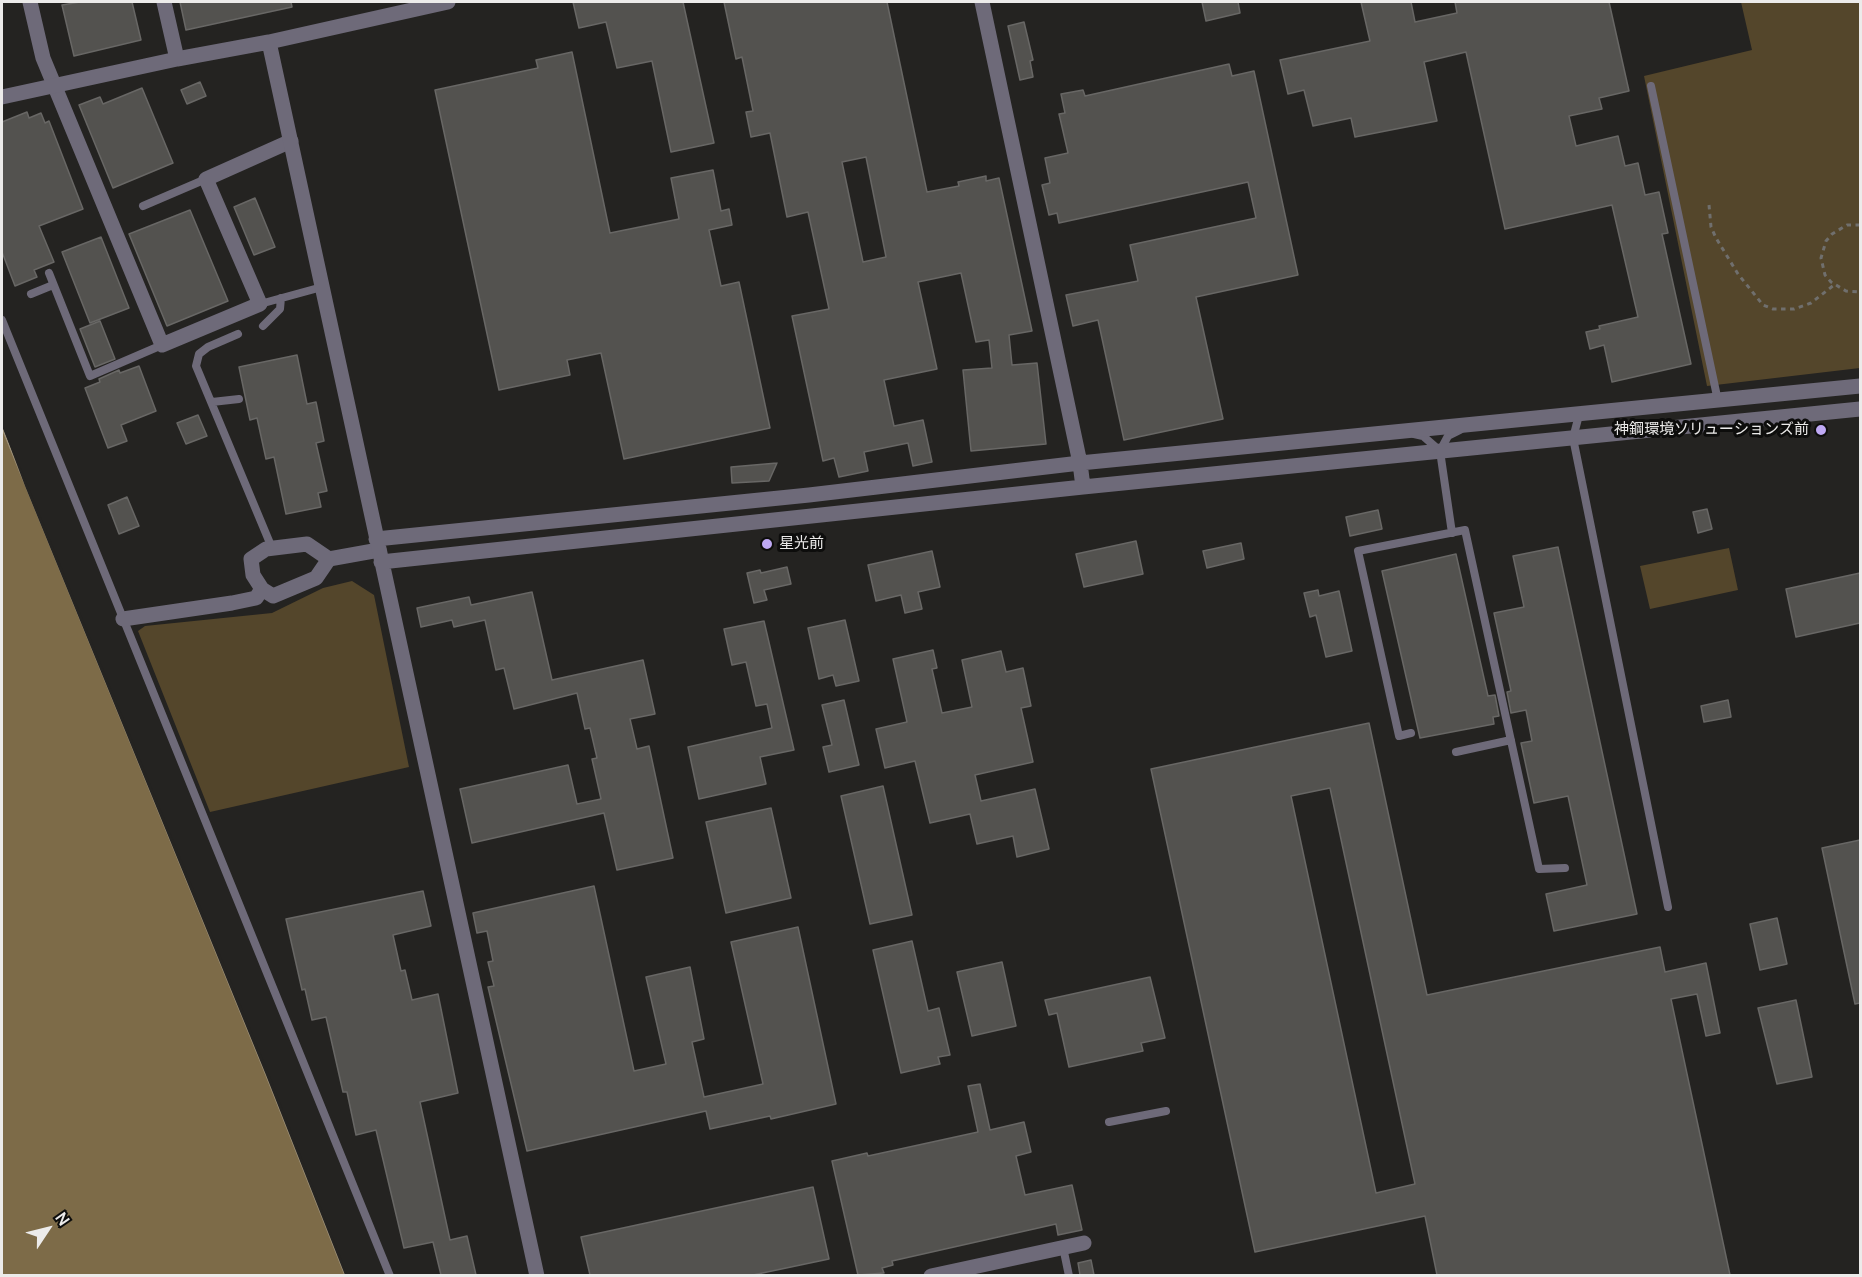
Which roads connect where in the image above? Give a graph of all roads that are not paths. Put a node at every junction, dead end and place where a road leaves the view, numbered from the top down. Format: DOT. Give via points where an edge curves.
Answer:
graph roads {
  1 [pos="30,2"];
  2 [pos="164,2"];
  3 [pos="448,2"];
  4 [pos="982,2"];
  5 [pos="269,42"];
  6 [pos="177,59"];
  7 [pos="54,85"];
  8 [pos="1652,86"];
  9 [pos="2,96"];
  10 [pos="291,141"];
  11 [pos="207,179"];
  12 [pos="142,206"];
  13 [pos="49,273"];
  14 [pos="53,285"];
  15 [pos="322,287"];
  16 [pos="31,294"];
  17 [pos="281,298"];
  18 [pos="260,304"];
  19 [pos="2,320"];
  20 [pos="263,326"];
  21 [pos="238,334"];
  22 [pos="162,345"];
  23 [pos="1860,386"];
  24 [pos="239,399"];
  25 [pos="1718,401"];
  26 [pos="212,402"];
  27 [pos="1860,409"];
  28 [pos="1579,415"];
  29 [pos="1466,426"];
  30 [pos="1407,432"];
  31 [pos="1573,438"];
  32 [pos="1440,451"];
  33 [pos="1080,463"];
  34 [pos="1083,487"];
  35 [pos="1452,532"];
  36 [pos="272,548"];
  37 [pos="379,550"];
  38 [pos="329,559"];
  39 [pos="262,589"];
  40 [pos="123,619"];
  41 [pos="1411,733"];
  42 [pos="1510,740"];
  43 [pos="1456,752"];
  44 [pos="1565,868"];
  45 [pos="1668,907"];
  46 [pos="1166,1111"];
  47 [pos="1108,1122"];
  48 [pos="1084,1243"];
  49 [pos="1063,1247"];
  50 [pos="390,1275"];
  51 [pos="537,1275"];
  52 [pos="931,1275"];
  53 [pos="1069,1275"];
  1 -- 7 [label="street" via="43,58"];
  2 -- 6 [label="street"];
  3 -- 5 [label="street"];
  4 -- 33 [label="street"];
  5 -- 6 [label="street"];
  5 -- 10 [label="street"];
  6 -- 7 [label="street"];
  7 -- 9 [label="street"];
  7 -- 22 [label="street"];
  8 -- 25 [label="lane"];
  10 -- 11 [label="street"];
  10 -- 15 [label="street"];
  11 -- 12 [label="lane"];
  11 -- 18 [label="street"];
  13 -- 14 [label="lane"];
  14 -- 16 [label="lane"];
  14 -- 22 [label="lane" via="90,376"];
  15 -- 17 [label="lane"];
  15 -- 37 [label="street"];
  17 -- 18 [label="lane"];
  17 -- 20 [label="lane" via="280,309"];
  18 -- 22 [label="street"];
  19 -- 40 [label="lane"];
  21 -- 26 [label="lane" via="199,354 196,366"];
  23 -- 25 [label="street"];
  24 -- 26 [label="lane"];
  25 -- 28 [label="street"];
  26 -- 36 [label="lane"];
  27 -- 31 [label="street"];
  28 -- 29 [label="street"];
  28 -- 31 [label="lane"];
  29 -- 30 [label="street"];
  29 -- 32 [label="lane" via="1448,436"];
  30 -- 32 [label="lane" via="1423,436"];
  30 -- 33 [label="street"];
  31 -- 32 [label="street"];
  31 -- 45 [label="lane"];
  32 -- 34 [label="street"];
  32 -- 35 [label="lane"];
  33 -- 34 [label="street"];
  33 -- 37 [label="street"];
  34 -- 37 [label="street"];
  35 -- 41 [label="lane" via="1358,551 1399,736"];
  35 -- 42 [label="lane" via="1465,530"];
  36 -- 38 [label="street" via="307,544"];
  36 -- 39 [label="street" via="251,559 253,575"];
  37 -- 38 [label="street"];
  37 -- 51 [label="street"];
  38 -- 39 [label="street" via="316,578 273,596"];
  39 -- 40 [label="street" via="256,598"];
  40 -- 50 [label="lane"];
  42 -- 43 [label="lane"];
  42 -- 44 [label="lane" via="1539,869"];
  46 -- 47 [label="lane"];
  48 -- 49 [label="street"];
  49 -- 52 [label="street"];
  49 -- 53 [label="lane"];
}
